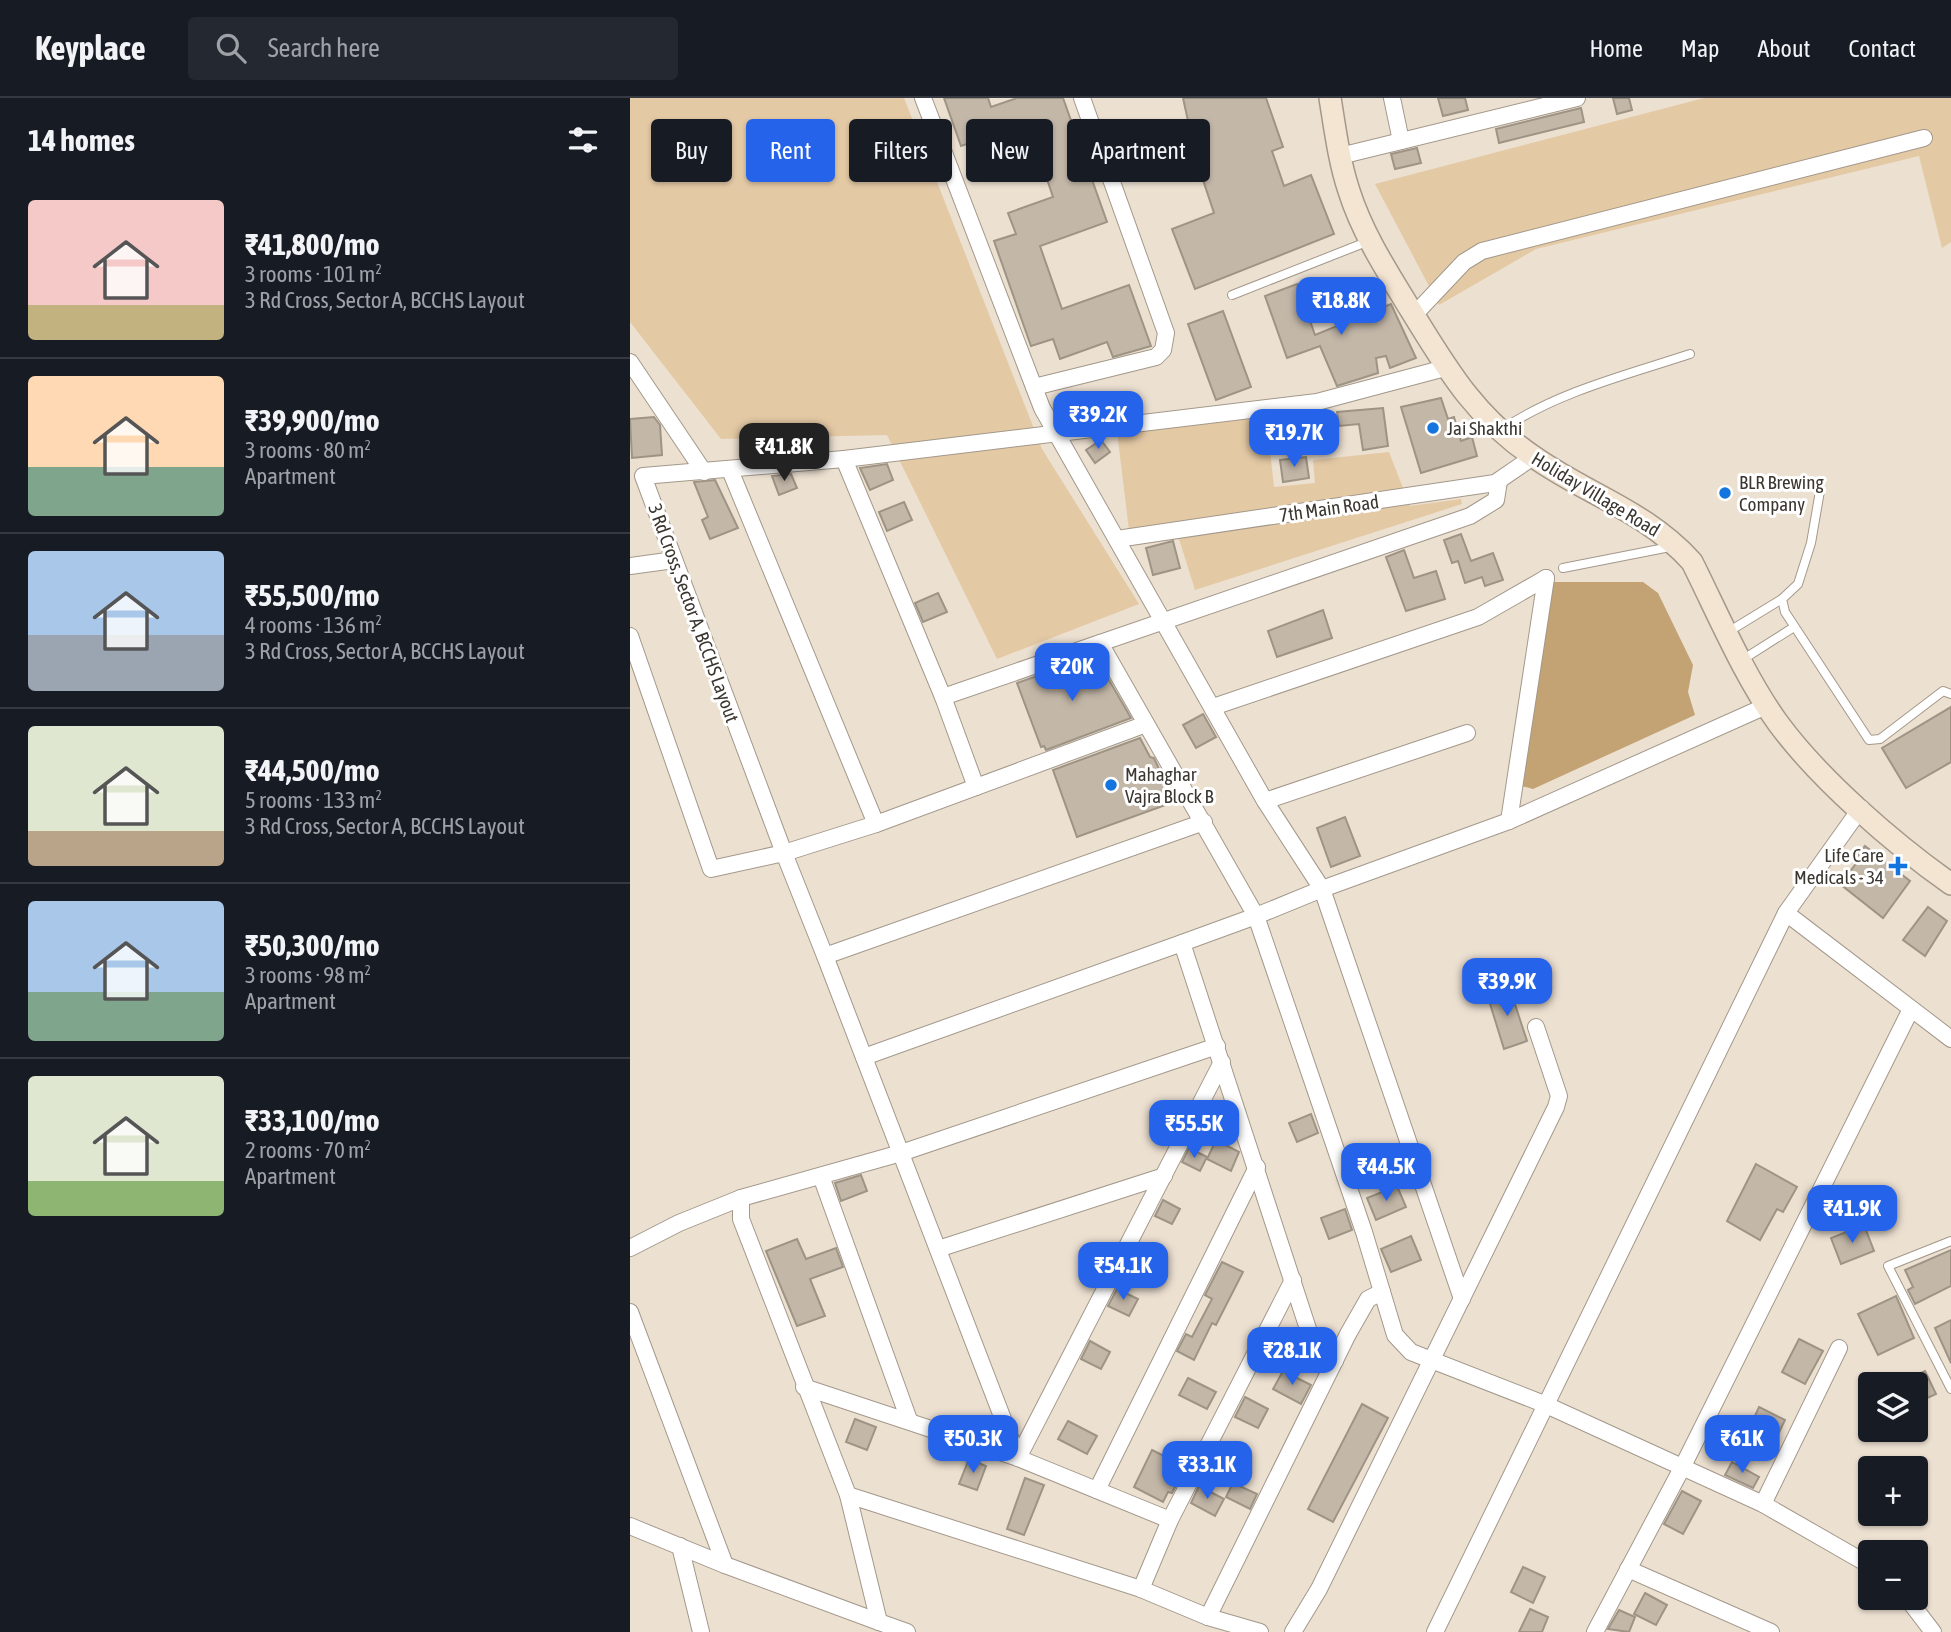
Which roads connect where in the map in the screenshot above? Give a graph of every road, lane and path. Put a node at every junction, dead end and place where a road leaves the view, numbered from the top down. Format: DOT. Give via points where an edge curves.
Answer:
graph roads {
  1 [pos="923,98"];
  2 [pos="1082,98"];
  3 [pos="1330,98"];
  4 [pos="1392,98"];
  5 [pos="1577,98"];
  6 [pos="1924,138"];
  7 [pos="1401,141"];
  8 [pos="1340,156"];
  9 [pos="1369,241"];
  10 [pos="1232,295"];
  11 [pos="1414,315"];
  12 [pos="1690,354"];
  13 [pos="630,362"];
  14 [pos="1445,368"];
  15 [pos="638,386"];
  16 [pos="1034,387"];
  17 [pos="1501,430"];
  18 [pos="1057,434"];
  19 [pos="1533,457"];
  20 [pos="844,458"];
  21 [pos="730,470"];
  22 [pos="704,472"];
  23 [pos="636,477"];
  24 [pos="1499,481"];
  25 [pos="1820,491"];
  26 [pos="1117,539"];
  27 [pos="1677,546"];
  28 [pos="674,560"];
  29 [pos="630,566"];
  30 [pos="1563,568"];
  31 [pos="1782,599"];
  32 [pos="1165,622"];
  33 [pos="1794,627"];
  34 [pos="1728,632"];
  35 [pos="630,636"];
  36 [pos="1100,643"];
  37 [pos="1742,660"];
  38 [pos="1951,694"];
  39 [pos="943,697"];
  40 [pos="1766,706"];
  41 [pos="1213,708"];
  42 [pos="1146,724"];
  43 [pos="1466,733"];
  44 [pos="976,787"];
  45 [pos="1265,801"];
  46 [pos="1861,808"];
  47 [pos="1509,821"];
  48 [pos="1204,822"];
  49 [pos="876,824"];
  50 [pos="783,853"];
  51 [pos="1948,876"];
  52 [pos="1322,889"];
  53 [pos="1786,913"];
  54 [pos="1255,916"];
  55 [pos="1182,943"];
  56 [pos="825,956"];
  57 [pos="1911,1009"];
  58 [pos="1536,1027"];
  59 [pos="1951,1039"];
  60 [pos="1217,1046"];
  61 [pos="864,1057"];
  62 [pos="1222,1062"];
  63 [pos="901,1153"];
  64 [pos="1257,1167"];
  65 [pos="821,1176"];
  66 [pos="1164,1176"];
  67 [pos="741,1198"];
  68 [pos="1951,1241"];
  69 [pos="630,1248"];
  70 [pos="938,1249"];
  71 [pos="1293,1280"];
  72 [pos="1382,1292"];
  73 [pos="1462,1298"];
  74 [pos="630,1312"];
  75 [pos="1839,1348"];
  76 [pos="1430,1359"];
  77 [pos="1335,1361"];
  78 [pos="804,1387"];
  79 [pos="1951,1389"];
  80 [pos="1544,1404"];
  81 [pos="909,1420"];
  82 [pos="1018,1458"];
  83 [pos="1682,1468"];
  84 [pos="1097,1490"];
  85 [pos="848,1495"];
  86 [pos="1763,1504"];
  87 [pos="1170,1520"];
  88 [pos="630,1526"];
  89 [pos="680,1546"];
  90 [pos="1858,1559"];
  91 [pos="724,1565"];
  92 [pos="1628,1569"];
  93 [pos="1141,1589"];
  94 [pos="1916,1610"];
  95 [pos="1208,1617"];
  96 [pos="879,1622"];
  97 [pos="701,1632"];
  98 [pos="907,1632"];
  99 [pos="1260,1632"];
  100 [pos="1293,1632"];
  101 [pos="1435,1632"];
  102 [pos="1595,1632"];
  103 [pos="1771,1632"];
  104 [pos="1933,1632"];
  1 -- 16 [label="street"];
  2 -- 16 [label="street" via="1166,333 1163,350 1156,357"];
  3 -- 8 [label="street, Holiday Village Road"];
  4 -- 7 [label="street"];
  5 -- 7 [label="street"];
  6 -- 11 [label="street" via="1482,251 1464,262"];
  7 -- 8 [label="street"];
  8 -- 9 [label="street, Holiday Village Road"];
  9 -- 10 [label="lane"];
  9 -- 11 [label="street, Holiday Village Road"];
  11 -- 14 [label="street, Holiday Village Road"];
  12 -- 17 [label="lane" via="1580,390"];
  13 -- 15 [label="street"];
  14 -- 17 [label="street, Holiday Village Road"];
  14 -- 18 [label="street, 3 Rd Cross, Sector A, BCCHS Layout" via="1317,402"];
  15 -- 22 [label="street"];
  16 -- 18 [label="street"];
  17 -- 19 [label="street, Holiday Village Road"];
  18 -- 20 [label="street, 3 Rd Cross, Sector A, BCCHS Layout"];
  18 -- 26 [label="street"];
  19 -- 24 [label="street, 7th Main Road"];
  19 -- 27 [label="street, Holiday Village Road" via="1645,519"];
  20 -- 21 [label="street, 3 Rd Cross, Sector A, BCCHS Layout"];
  20 -- 39 [label="street"];
  21 -- 22 [label="street, 3 Rd Cross, Sector A, BCCHS Layout"];
  21 -- 49 [label="street"];
  22 -- 23 [label="street, 3 Rd Cross, Sector A, BCCHS Layout"];
  23 -- 28 [label="street, 3 Rd Cross, Sector A, BCCHS Layout"];
  24 -- 26 [label="street, 7th Main Road"];
  24 -- 32 [label="street" via="1496,500 1470,516"];
  25 -- 31 [label="lane" via="1798,584"];
  26 -- 32 [label="street"];
  27 -- 30 [label="lane"];
  27 -- 34 [label="street, Holiday Village Road" via="1692,562"];
  28 -- 29 [label="street"];
  28 -- 50 [label="street, 3 Rd Cross, Sector A, BCCHS Layout"];
  31 -- 33 [label="lane"];
  31 -- 34 [label="lane"];
  32 -- 36 [label="street"];
  32 -- 41 [label="street"];
  33 -- 37 [label="lane"];
  33 -- 38 [label="lane" via="1869,740 1880,739 1943,691"];
  34 -- 37 [label="street, Holiday Village Road"];
  35 -- 50 [label="street" via="711,869"];
  36 -- 39 [label="street"];
  36 -- 42 [label="street"];
  37 -- 40 [label="street, Holiday Village Road"];
  39 -- 44 [label="street"];
  40 -- 46 [label="street, Holiday Village Road" via="1806,756"];
  40 -- 47 [label="street"];
  41 -- 45 [label="street"];
  41 -- 47 [label="street" via="1478,617 1546,578"];
  42 -- 44 [label="street"];
  42 -- 48 [label="street"];
  43 -- 45 [label="street"];
  44 -- 49 [label="street"];
  45 -- 52 [label="street"];
  46 -- 51 [label="street, Holiday Village Road" via="1902,847"];
  46 -- 53 [label="street"];
  47 -- 52 [label="street"];
  48 -- 54 [label="street"];
  48 -- 56 [label="street"];
  49 -- 50 [label="street"];
  50 -- 56 [label="street, 3 Rd Cross, Sector A, BCCHS Layout"];
  52 -- 54 [label="street"];
  52 -- 73 [label="street"];
  53 -- 57 [label="street"];
  53 -- 80 [label="street"];
  54 -- 55 [label="street"];
  54 -- 72 [label="street"];
  55 -- 60 [label="street"];
  55 -- 61 [label="street"];
  56 -- 61 [label="street, 3 Rd Cross, Sector A, BCCHS Layout"];
  57 -- 59 [label="street"];
  57 -- 83 [label="street"];
  58 -- 73 [label="street" via="1559,1096"];
  60 -- 62 [label="street"];
  60 -- 63 [label="street"];
  61 -- 63 [label="street, 3 Rd Cross, Sector A, BCCHS Layout"];
  62 -- 64 [label="street"];
  62 -- 66 [label="street"];
  63 -- 65 [label="street"];
  63 -- 70 [label="street, 3 Rd Cross, Sector A, BCCHS Layout"];
  64 -- 71 [label="street"];
  64 -- 84 [label="street"];
  65 -- 67 [label="street"];
  65 -- 81 [label="street"];
  66 -- 70 [label="street"];
  66 -- 82 [label="street"];
  67 -- 69 [label="street"];
  67 -- 78 [label="street" via="741,1219"];
  68 -- 79 [label="lane" via="1888,1266"];
  70 -- 82 [label="street, 3 Rd Cross, Sector A, BCCHS Layout"];
  71 -- 77 [label="street" via="1311,1338"];
  71 -- 87 [label="street"];
  72 -- 76 [label="street" via="1395,1335 1410,1352"];
  72 -- 77 [label="street" via="1368,1299"];
  73 -- 76 [label="street"];
  74 -- 91 [label="street"];
  75 -- 86 [label="street"];
  76 -- 80 [label="street"];
  76 -- 100 [label="street"];
  77 -- 95 [label="street"];
  78 -- 81 [label="street"];
  78 -- 85 [label="street"];
  80 -- 83 [label="street"];
  80 -- 101 [label="street"];
  81 -- 82 [label="street"];
  82 -- 84 [label="street"];
  83 -- 86 [label="street"];
  83 -- 92 [label="street"];
  84 -- 87 [label="street"];
  85 -- 93 [label="street"];
  85 -- 96 [label="street"];
  86 -- 90 [label="street"];
  87 -- 93 [label="street"];
  88 -- 89 [label="street"];
  89 -- 91 [label="street"];
  89 -- 97 [label="street"];
  91 -- 96 [label="street"];
  92 -- 102 [label="street"];
  92 -- 103 [label="street"];
  93 -- 95 [label="street"];
  94 -- 104 [label="street"];
  95 -- 99 [label="street"];
  96 -- 98 [label="street"];
}
